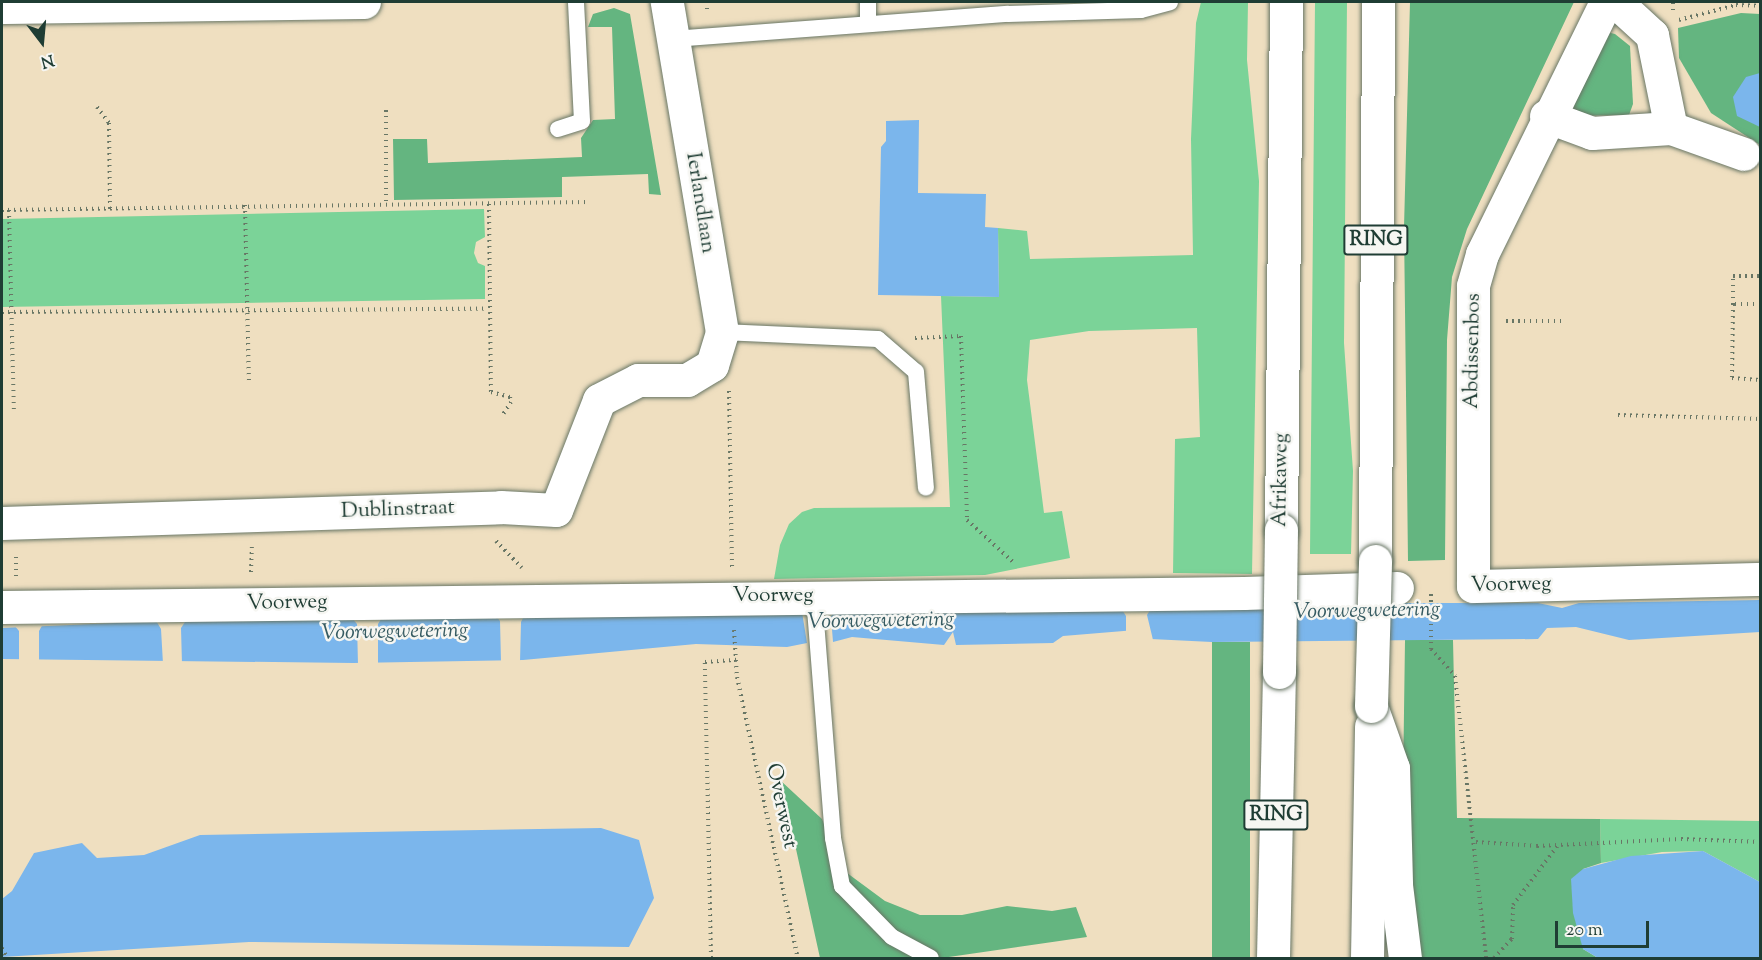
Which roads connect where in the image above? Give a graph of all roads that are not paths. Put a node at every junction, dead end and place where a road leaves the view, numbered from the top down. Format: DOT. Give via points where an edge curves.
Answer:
graph roads {
  1 [pos="364,2"];
  2 [pos="576,2"];
  3 [pos="667,2"];
  4 [pos="868,2"];
  5 [pos="1170,2"];
  6 [pos="1286,2"];
  7 [pos="1378,2"];
  8 [pos="1606,2"];
  9 [pos="1616,2"];
  10 [pos="2,7"];
  11 [pos="868,23"];
  12 [pos="673,39"];
  13 [pos="1546,116"];
  14 [pos="1671,128"];
  15 [pos="558,129"];
  16 [pos="1744,154"];
  17 [pos="722,332"];
  18 [pos="712,365"];
  19 [pos="927,488"];
  20 [pos="9,523"];
  21 [pos="1761,579"];
  22 [pos="1473,586"];
  23 [pos="1397,588"];
  24 [pos="814,600"];
  25 [pos="8,607"];
  26 [pos="1371,706"];
  27 [pos="931,958"];
  28 [pos="1273,958"];
  29 [pos="1367,958"];
  30 [pos="1405,958"];
  1 -- 10 [label="street"];
  2 -- 15 [label="lane" via="582,121"];
  3 -- 12 [label="street, Ierlandlaan"];
  4 -- 11 [label="lane"];
  5 -- 11 [label="lane" via="1141,10"];
  6 -- 28 [label="street, Afrikaweg / RING, bridge"];
  7 -- 26 [label="street, RING, bridge"];
  8 -- 13 [label="street, Abdissenbos"];
  9 -- 14 [label="street" via="1652,34"];
  11 -- 12 [label="lane"];
  12 -- 17 [label="street, Ierlandlaan"];
  13 -- 14 [label="street" via="1592,133"];
  13 -- 22 [label="street, Abdissenbos" via="1482,254 1473,286"];
  14 -- 16 [label="street"];
  17 -- 18 [label="street, Ierlandlaan"];
  17 -- 19 [label="lane" via="878,339 916,372"];
  18 -- 20 [label="street, Dublinstraat" via="687,380 638,380 599,400 556,510 501,507"];
  21 -- 22 [label="street, Voorweg"];
  23 -- 24 [label="street, Voorweg"];
  24 -- 25 [label="street, Voorweg" via="732,597"];
  24 -- 27 [label="lane" via="833,838 842,886 892,937"];
  26 -- 29 [label="street, RING"];
  26 -- 30 [label="street" via="1393,768 1396,885"];
}
